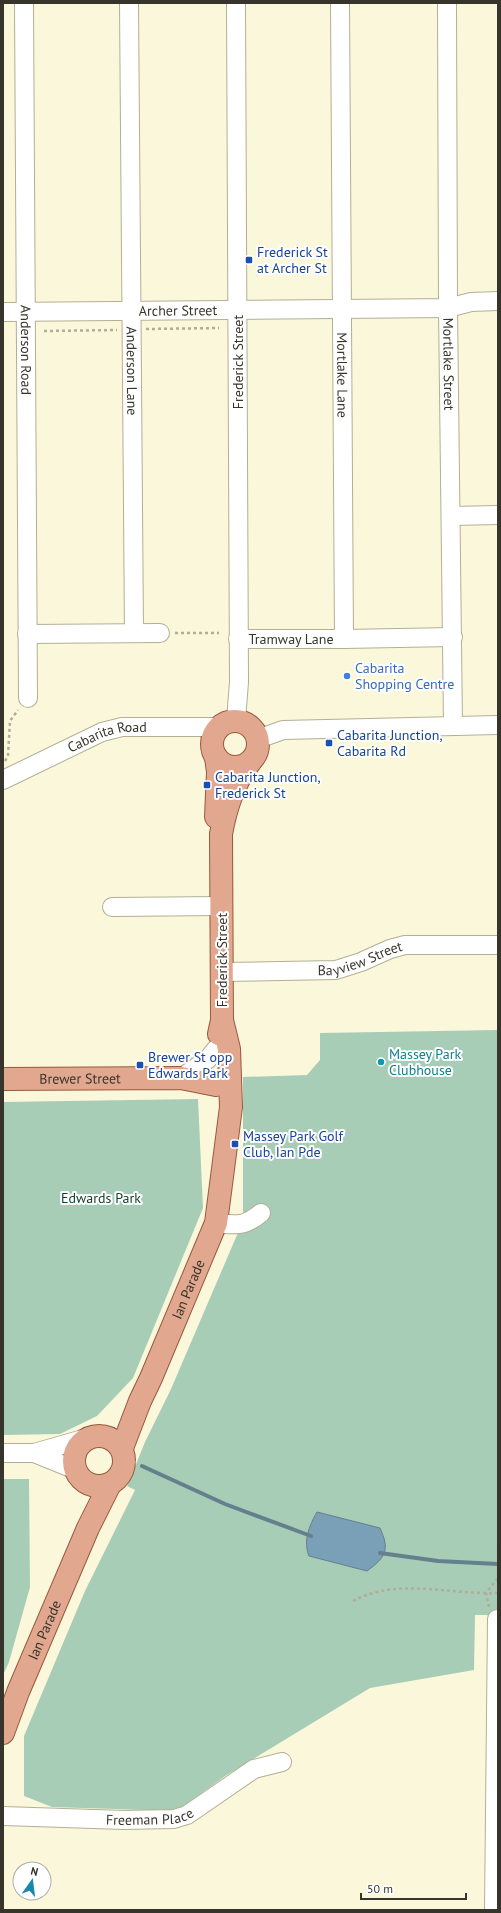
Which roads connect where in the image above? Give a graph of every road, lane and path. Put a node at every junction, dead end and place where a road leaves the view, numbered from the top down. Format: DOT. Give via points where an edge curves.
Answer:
graph roads {
  1 [pos="24,3"];
  2 [pos="129,3"];
  3 [pos="236,3"];
  4 [pos="340,3"];
  5 [pos="447,3"];
  6 [pos="498,301"];
  7 [pos="448,308"];
  8 [pos="341,309"];
  9 [pos="238,310"];
  10 [pos="130,311"];
  11 [pos="3,312"];
  12 [pos="26,312"];
  13 [pos="498,515"];
  14 [pos="451,516"];
  15 [pos="134,633"];
  16 [pos="160,633"];
  17 [pos="219,633"];
  18 [pos="27,634"];
  19 [pos="453,637"];
  20 [pos="238,639"];
  21 [pos="344,639"];
  22 [pos="28,698"];
  23 [pos="227,724"];
  24 [pos="498,725"];
  25 [pos="453,726"];
  26 [pos="258,739"];
  27 [pos="216,757"];
  28 [pos="250,762"];
  29 [pos="3,765"];
  30 [pos="3,780"];
  31 [pos="221,834"];
  32 [pos="221,906"];
  33 [pos="112,907"];
  34 [pos="498,945"];
  35 [pos="222,972"];
  36 [pos="222,1020"];
  37 [pos="220,1069"];
  38 [pos="3,1079"];
  39 [pos="262,1213"];
  40 [pos="216,1223"];
  41 [pos="140,1401"];
  42 [pos="94,1436"];
  43 [pos="129,1452"];
  44 [pos="3,1453"];
  45 [pos="34,1453"];
  46 [pos="81,1476"];
  47 [pos="118,1484"];
  48 [pos="88,1528"];
  49 [pos="498,1539"];
  50 [pos="498,1551"];
  51 [pos="498,1578"];
  52 [pos="486,1593"];
  53 [pos="498,1593"];
  54 [pos="353,1601"];
  55 [pos="497,1619"];
  56 [pos="3,1733"];
  57 [pos="282,1762"];
  58 [pos="3,1816"];
  59 [pos="494,1910"];
  1 -- 12 [label="street, Anderson Road"];
  2 -- 10 [label="street, Anderson Lane"];
  3 -- 9 [label="street, Frederick Street"];
  4 -- 8 [label="street, Mortlake Lane"];
  5 -- 7 [label="street, Mortlake Street"];
  6 -- 7 [label="street, Archer Street" via="471,302"];
  7 -- 8 [label="street, Archer Street"];
  7 -- 14 [label="street, Mortlake Street"];
  8 -- 9 [label="street, Archer Street"];
  8 -- 21 [label="street, Mortlake Lane"];
  9 -- 10 [label="street, Archer Street"];
  9 -- 20 [label="street, Frederick Street"];
  10 -- 12 [label="street, Archer Street"];
  10 -- 15 [label="street, Anderson Lane"];
  11 -- 12 [label="street, Archer Street"];
  12 -- 18 [label="street, Anderson Road"];
  13 -- 14 [label="street"];
  14 -- 19 [label="street, Mortlake Street"];
  15 -- 16 [label="street"];
  15 -- 18 [label="street"];
  16 -- 17 [label="path"];
  18 -- 22 [label="street, Anderson Road"];
  19 -- 21 [label="street"];
  19 -- 25 [label="street, Mortlake Street"];
  20 -- 21 [label="street, Tramway Lane"];
  20 -- 23 [label="street, Frederick Street" via="238,697"];
  22 -- 29 [label="path" via="10,721 8,756"];
  23 -- 26 [label="main road" via="250,726"];
  23 -- 27 [label="main road" via="212,740"];
  23 -- 30 [label="street, Cabarita Road" via="122,727 102,732"];
  24 -- 25 [label="street"];
  25 -- 26 [label="street" via="283,730"];
  26 -- 28 [label="main road" via="257,752"];
  27 -- 28 [label="main road" via="221,762 236,767"];
  27 -- 31 [label="main road, Frederick Street" via="216,816"];
  28 -- 31 [label="main road, Frederick Street" via="231,792"];
  31 -- 32 [label="main road, Frederick Street"];
  32 -- 33 [label="street"];
  32 -- 35 [label="main road, Frederick Street"];
  34 -- 35 [label="street, Bayview Street" via="406,946 390,949 336,970"];
  35 -- 36 [label="main road, Frederick Street"];
  36 -- 37 [label="main road, Ian Parade" via="229,1049"];
  37 -- 38 [label="main road, Brewer Street" via="181,1078"];
  37 -- 40 [label="main road, Ian Parade" via="222,1172"];
  39 -- 40 [label="street" via="250,1223"];
  40 -- 41 [label="main road, Ian Parade" via="152,1378"];
  41 -- 42 [label="main road, Ian Parade"];
  41 -- 43 [label="main road, Ian Parade"];
  42 -- 43 [label="main road" via="111,1438"];
  42 -- 45 [label="street"];
  42 -- 46 [label="main road" via="83,1441 76,1451 74,1462"];
  43 -- 47 [label="path"];
  43 -- 47 [label="main road" via="125,1456"];
  44 -- 45 [label="street"];
  45 -- 46 [label="street"];
  46 -- 47 [label="main road" via="94,1486"];
  46 -- 48 [label="main road, Ian Parade"];
  47 -- 48 [label="main road, Ian Parade"];
  48 -- 56 [label="main road, Ian Parade"];
  49 -- 50 [label="path"];
  50 -- 51 [label="path"];
  51 -- 52 [label="path"];
  52 -- 53 [label="path"];
  52 -- 54 [label="path" via="405,1588 366,1594"];
  52 -- 55 [label="path" via="490,1609"];
  55 -- 59 [label="street"];
  57 -- 58 [label="street, Freeman Place" via="254,1769 187,1815 174,1819"];
}
